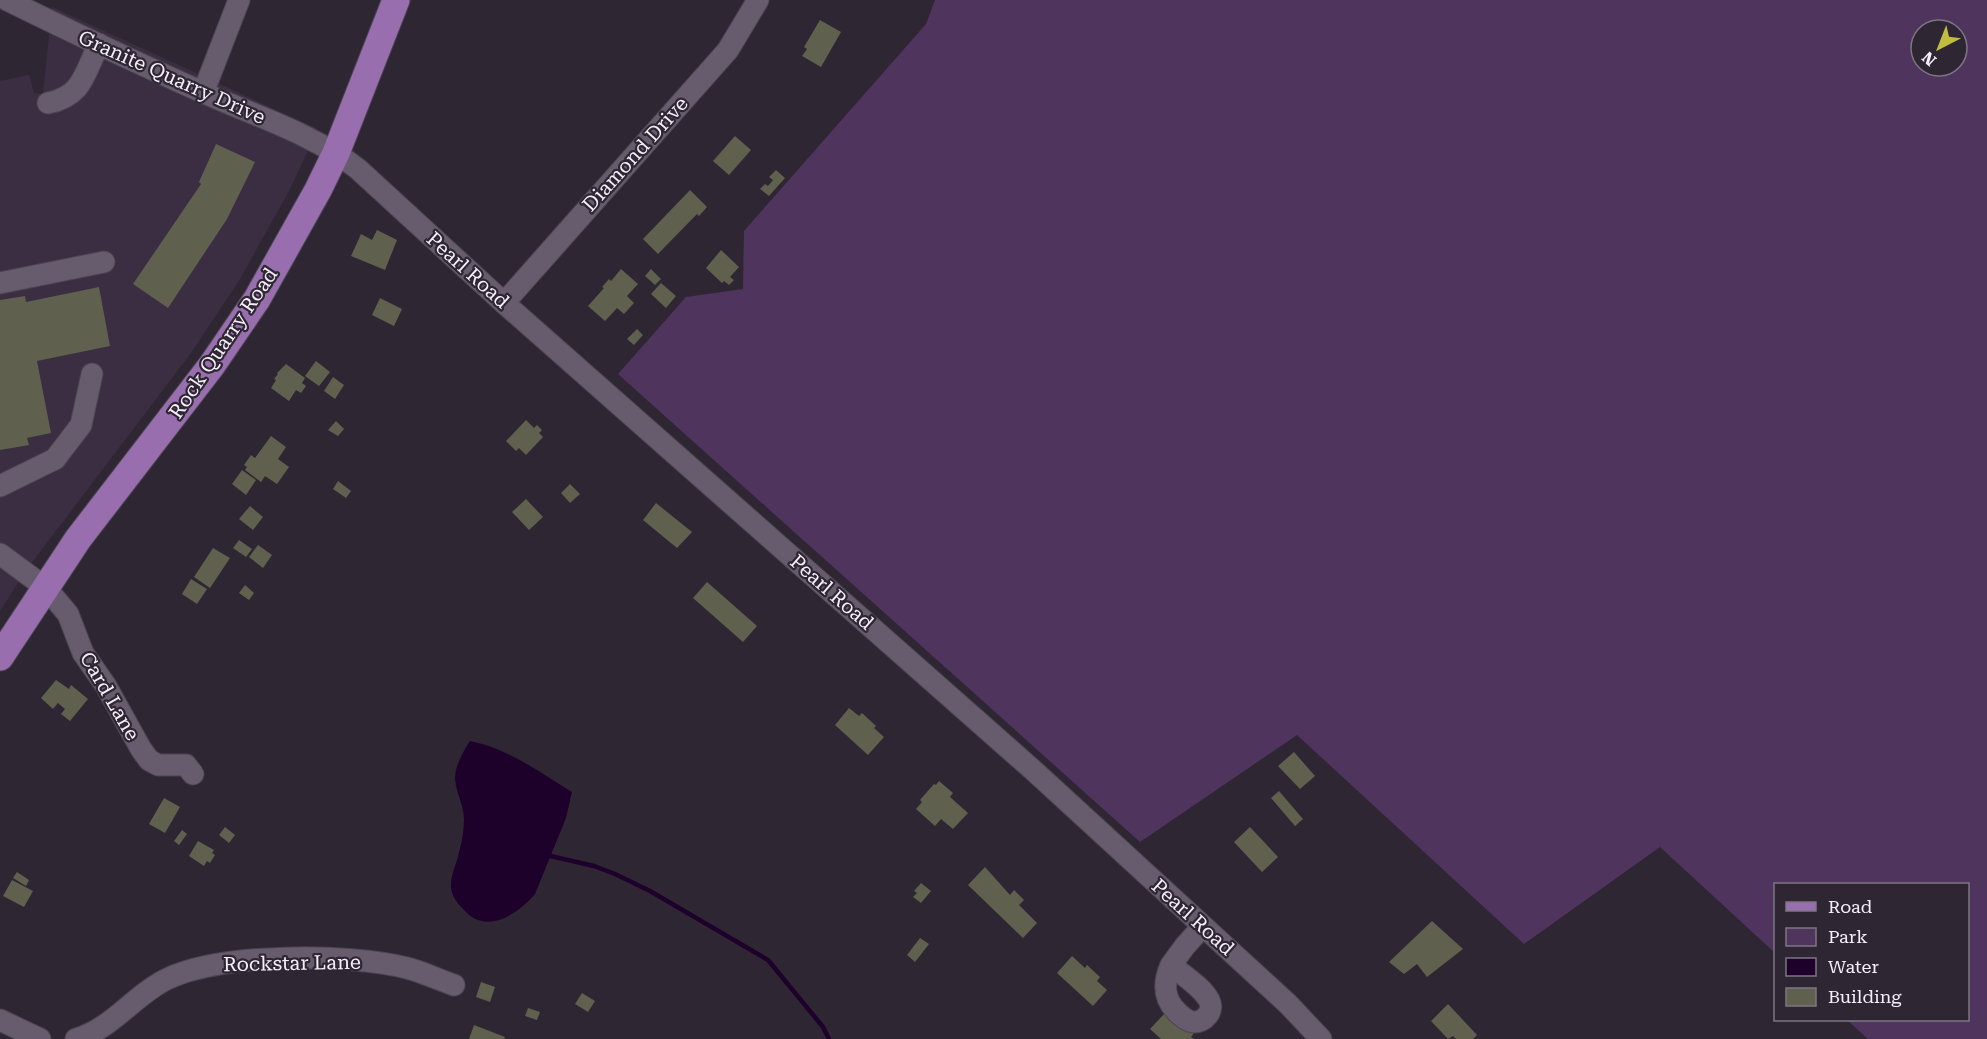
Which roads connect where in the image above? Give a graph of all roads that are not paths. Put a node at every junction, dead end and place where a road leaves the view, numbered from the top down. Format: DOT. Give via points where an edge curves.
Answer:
graph roads {
  1 [pos="7,0"];
  2 [pos="239,0"];
  3 [pos="396,0"];
  4 [pos="758,0"];
  5 [pos="99,44"];
  6 [pos="203,93"];
  7 [pos="48,104"];
  8 [pos="336,153"];
  9 [pos="104,262"];
  10 [pos="0,283"];
  11 [pos="504,303"];
  12 [pos="92,374"];
  13 [pos="0,486"];
  14 [pos="0,554"];
  15 [pos="46,588"];
  16 [pos="0,657"];
  17 [pos="193,774"];
  18 [pos="1203,926"];
  19 [pos="1171,965"];
  20 [pos="454,985"];
  21 [pos="0,1020"];
  22 [pos="40,1039"];
  23 [pos="76,1039"];
  24 [pos="1321,1039"];
  1 -- 5 [label="street, Granite Quarry Drive"];
  2 -- 6 [label="street"];
  3 -- 8 [label="main road, Rock Quarry Road"];
  4 -- 11 [label="street, Diamond Drive" via="728,50"];
  5 -- 6 [label="street, Granite Quarry Drive"];
  5 -- 7 [label="street" via="77,90 68,98"];
  6 -- 8 [label="street, Granite Quarry Drive"];
  8 -- 11 [label="street, Pearl Road"];
  8 -- 15 [label="main road, Rock Quarry Road" via="257,299 212,365 78,539"];
  9 -- 10 [label="street"];
  11 -- 18 [label="street, Pearl Road" via="1033,770"];
  12 -- 13 [label="street" via="81,425 55,459"];
  14 -- 15 [label="street"];
  15 -- 16 [label="main road, Rock Quarry Road"];
  15 -- 17 [label="street, Card Lane" via="68,614 84,653 149,760 158,765 186,765"];
  18 -- 19 [label="street"];
  18 -- 24 [label="street, Pearl Road"];
  20 -- 23 [label="street, Rockstar Lane" via="408,968 366,961 253,960 218,964 168,978 120,1014"];
  21 -- 22 [label="street"];
}
